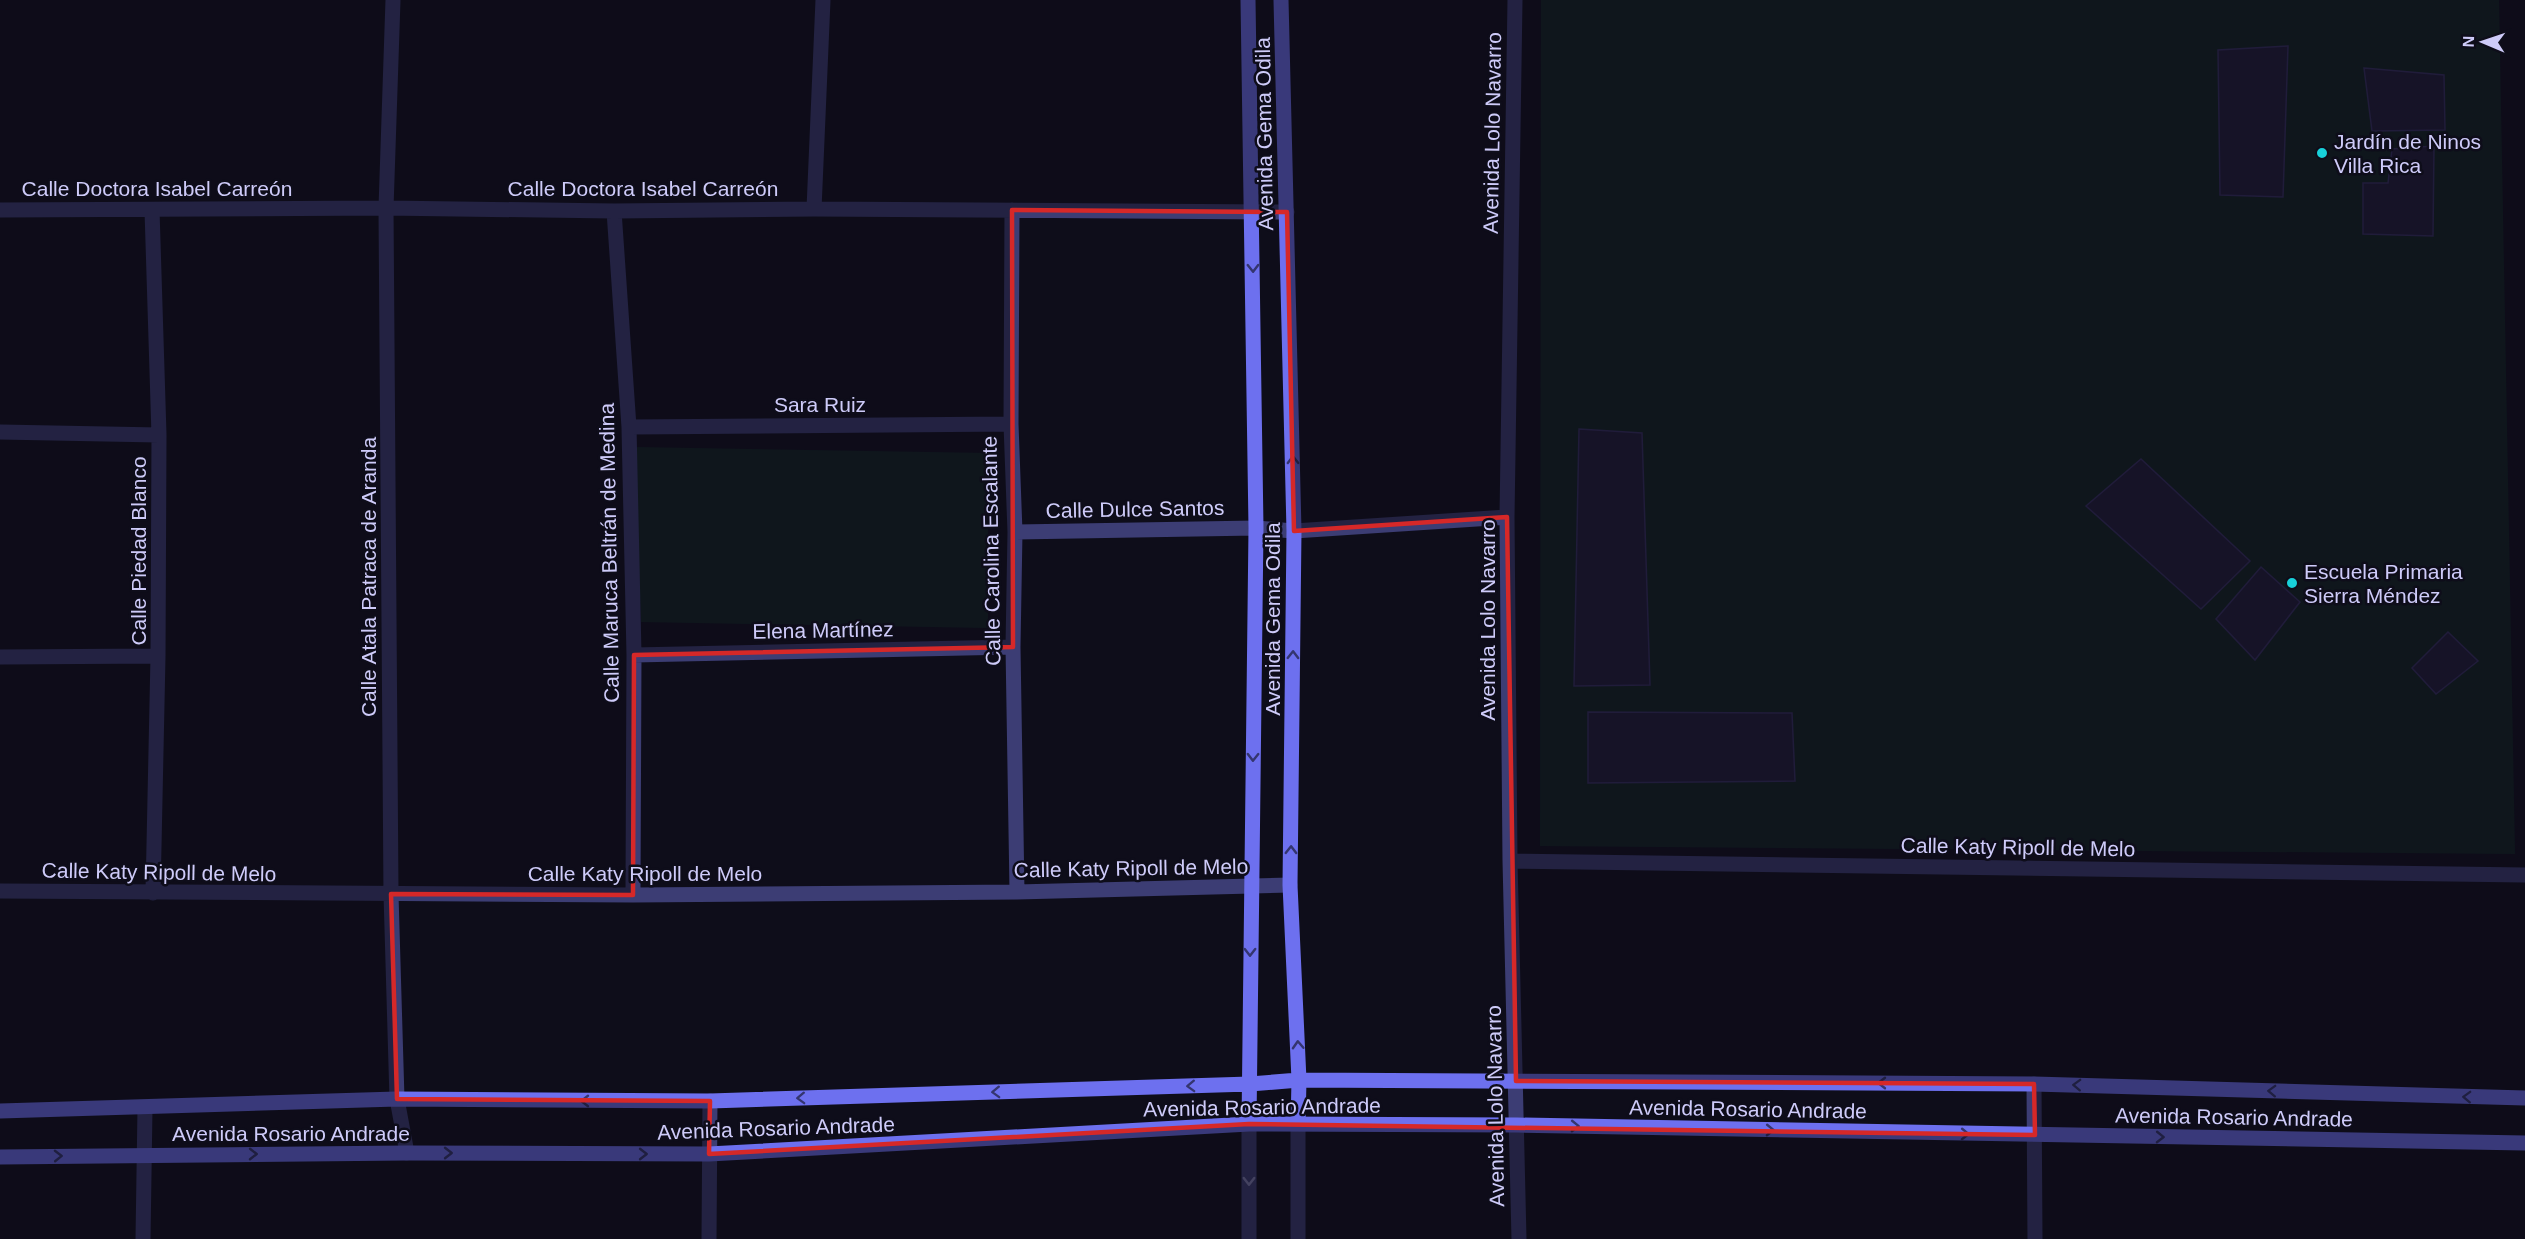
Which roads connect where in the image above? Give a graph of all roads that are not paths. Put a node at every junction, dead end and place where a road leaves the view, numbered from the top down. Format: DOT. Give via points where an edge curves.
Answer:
graph roads {
  1 [pos="393,0"];
  2 [pos="823,0"];
  3 [pos="1248,0"];
  4 [pos="1281,0"];
  5 [pos="1515,0"];
  6 [pos="386,208"];
  7 [pos="814,209"];
  8 [pos="0,210"];
  9 [pos="152,210"];
  10 [pos="1012,210"];
  11 [pos="614,211"];
  12 [pos="1287,212"];
  13 [pos="1252,213"];
  14 [pos="1011,424"];
  15 [pos="629,427"];
  16 [pos="0,432"];
  17 [pos="159,435"];
  18 [pos="1507,517"];
  19 [pos="1256,528"];
  20 [pos="1294,531"];
  21 [pos="1015,532"];
  22 [pos="1013,647"];
  23 [pos="634,655"];
  24 [pos="158,656"];
  25 [pos="0,657"];
  26 [pos="1510,861"];
  27 [pos="2525,875"];
  28 [pos="1290,885"];
  29 [pos="1251,886"];
  30 [pos="0,891"];
  31 [pos="1017,892"];
  32 [pos="153,893"];
  33 [pos="391,894"];
  34 [pos="633,895"];
  35 [pos="1299,1080"];
  36 [pos="1516,1080"];
  37 [pos="1250,1084"];
  38 [pos="2034,1084"];
  39 [pos="2525,1098"];
  40 [pos="397,1099"];
  41 [pos="710,1101"];
  42 [pos="145,1108"];
  43 [pos="0,1111"];
  44 [pos="1249,1124"];
  45 [pos="1298,1124"];
  46 [pos="1516,1125"];
  47 [pos="2035,1135"];
  48 [pos="2525,1143"];
  49 [pos="407,1153"];
  50 [pos="709,1154"];
  51 [pos="144,1155"];
  52 [pos="0,1157"];
  53 [pos="143,1239"];
  54 [pos="709,1239"];
  55 [pos="1249,1239"];
  56 [pos="1298,1239"];
  57 [pos="1519,1239"];
  58 [pos="2035,1239"];
  1 -- 6 [label="street, Calle Atala Patraca de Aranda"];
  2 -- 7 [label="street"];
  3 -- 13 [label="street, Avenida Gema Odila"];
  4 -- 12 [label="street, Avenida Gema Odila"];
  5 -- 18 [label="street, Avenida Lolo Navarro"];
  6 -- 9 [label="street, Calle Doctora Isabel Carreón"];
  6 -- 11 [label="street, Calle Doctora Isabel Carreón"];
  6 -- 33 [label="street, Calle Atala Patraca de Aranda"];
  7 -- 10 [label="street, Calle Doctora Isabel Carreón"];
  7 -- 11 [label="street, Calle Doctora Isabel Carreón"];
  8 -- 9 [label="street, Calle Doctora Isabel Carreón"];
  9 -- 17 [label="street, Calle Piedad Blanco"];
  10 -- 13 [label="street, Calle Doctora Isabel Carreón"];
  10 -- 14 [label="street, Calle Carolina Escalante"];
  11 -- 15 [label="street, Calle Maruca Beltrán de Medina"];
  12 -- 13 [label="street, Calle Doctora Isabel Carreón"];
  20 -- 12 [label="street, Avenida Gema Odila, one-way"];
  13 -- 19 [label="street, Avenida Gema Odila, one-way"];
  14 -- 15 [label="street, Sara Ruiz"];
  14 -- 21 [label="street, Calle Carolina Escalante"];
  15 -- 23 [label="street, Calle Maruca Beltrán de Medina"];
  16 -- 17 [label="street"];
  17 -- 24 [label="street, Calle Piedad Blanco"];
  18 -- 20 [label="street, Calle Dulce Santos"];
  18 -- 26 [label="street, Avenida Lolo Navarro"];
  19 -- 20 [label="street, Calle Dulce Santos"];
  19 -- 21 [label="street, Calle Dulce Santos"];
  19 -- 29 [label="street, Avenida Gema Odila, one-way"];
  28 -- 20 [label="street, Avenida Gema Odila, one-way"];
  21 -- 22 [label="street, Calle Carolina Escalante"];
  22 -- 23 [label="street, Elena Martínez"];
  22 -- 31 [label="street, Calle Carolina Escalante"];
  23 -- 34 [label="street, Calle Maruca Beltrán de Medina"];
  24 -- 25 [label="street"];
  24 -- 32 [label="street, Calle Piedad Blanco"];
  26 -- 27 [label="street, Calle Katy Ripoll de Melo"];
  26 -- 36 [label="street, Avenida Lolo Navarro"];
  28 -- 29 [label="street, Calle Katy Ripoll de Melo"];
  35 -- 28 [label="street, Avenida Gema Odila, one-way"];
  29 -- 31 [label="street, Calle Katy Ripoll de Melo"];
  29 -- 37 [label="street, Avenida Gema Odila, one-way"];
  30 -- 32 [label="street, Calle Katy Ripoll de Melo"];
  31 -- 34 [label="street, Calle Katy Ripoll de Melo"];
  32 -- 33 [label="street, Calle Katy Ripoll de Melo"];
  33 -- 34 [label="street, Calle Katy Ripoll de Melo"];
  33 -- 40 [label="street, Calle Atala Patraca de Aranda"];
  35 -- 36 [label="street, Avenida Rosario Andrade"];
  35 -- 37 [label="street, Avenida Rosario Andrade"];
  35 -- 45 [label="street, Avenida Gema Odila"];
  38 -- 36 [label="street, Avenida Rosario Andrade, one-way"];
  36 -- 46 [label="street, Avenida Lolo Navarro"];
  37 -- 41 [label="street, Avenida Rosario Andrade, one-way"];
  37 -- 44 [label="street, Avenida Gema Odila"];
  39 -- 38 [label="street, Avenida Rosario Andrade, one-way"];
  38 -- 47 [label="street"];
  41 -- 40 [label="street, Avenida Rosario Andrade, one-way"];
  40 -- 42 [label="street, Avenida Rosario Andrade"];
  40 -- 49 [label="street, Calle Atala Patraca de Aranda"];
  41 -- 50 [label="street"];
  42 -- 43 [label="street, Avenida Rosario Andrade"];
  42 -- 51 [label="street"];
  44 -- 45 [label="street, Avenida Rosario Andrade"];
  44 -- 50 [label="street, Avenida Rosario Andrade"];
  44 -- 55 [label="street, Avenida Gema Odila, one-way"];
  45 -- 46 [label="street, Avenida Rosario Andrade"];
  45 -- 56 [label="street, Avenida Gema Odila"];
  46 -- 47 [label="street, Avenida Rosario Andrade, one-way"];
  46 -- 57 [label="street, Avenida Lolo Navarro"];
  47 -- 48 [label="street, Avenida Rosario Andrade, one-way"];
  47 -- 58 [label="street"];
  49 -- 50 [label="street, Avenida Rosario Andrade, one-way"];
  51 -- 49 [label="street, Avenida Rosario Andrade, one-way"];
  50 -- 54 [label="street"];
  52 -- 51 [label="street, Avenida Rosario Andrade, one-way"];
  51 -- 53 [label="street"];
}
